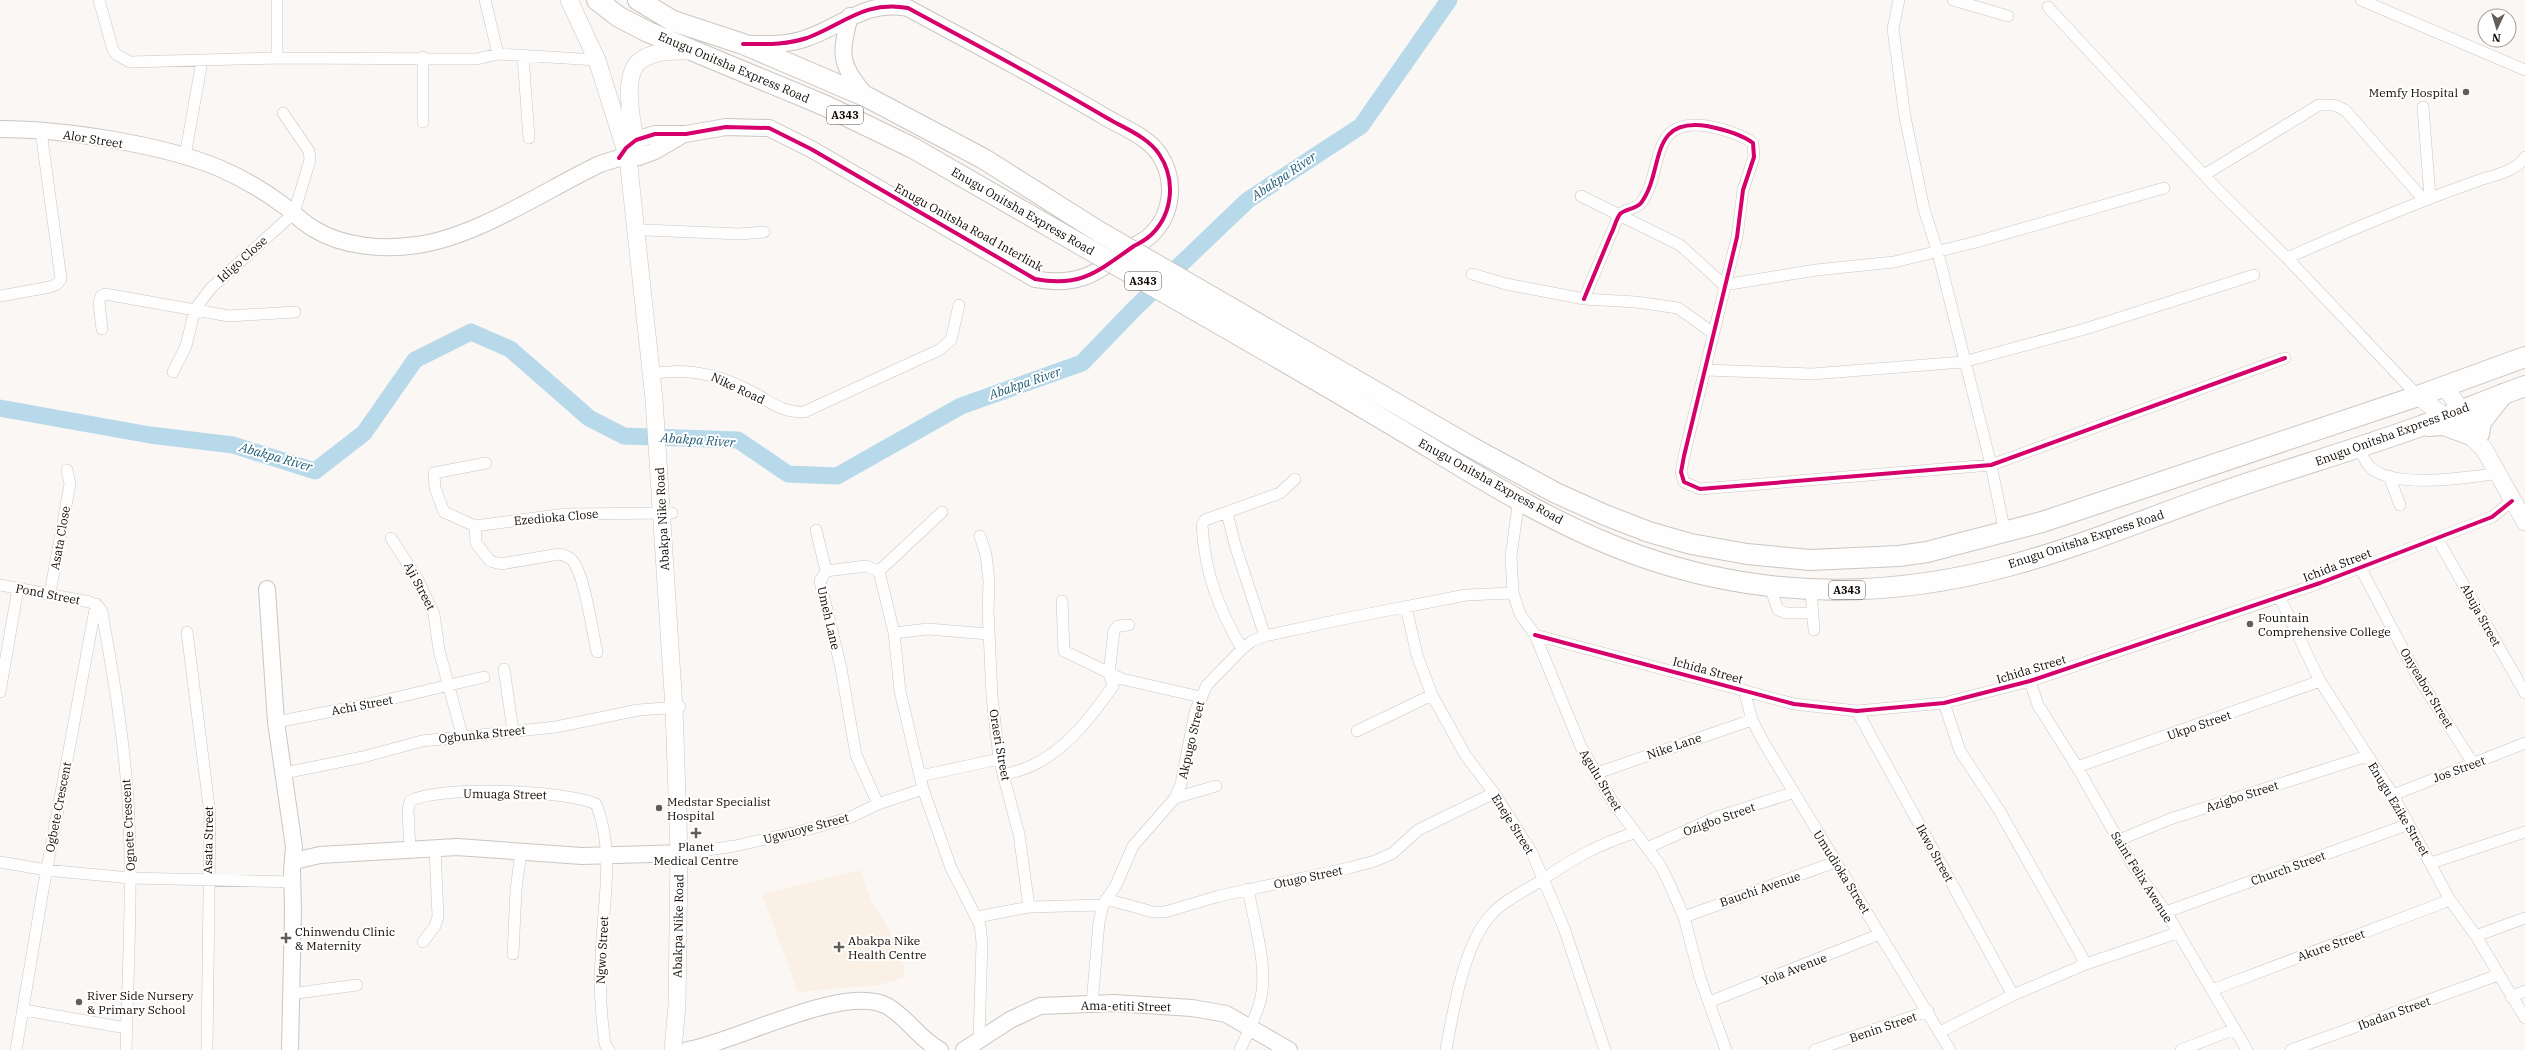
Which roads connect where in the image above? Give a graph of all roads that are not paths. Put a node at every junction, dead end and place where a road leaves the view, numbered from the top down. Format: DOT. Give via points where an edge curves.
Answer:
graph roads {
  1 [pos="99,0"];
  2 [pos="277,0"];
  3 [pos="484,0"];
  4 [pos="569,0"];
  5 [pos="597,0"];
  6 [pos="638,0"];
  7 [pos="1899,0"];
  8 [pos="1953,0"];
  9 [pos="2361,0"];
  10 [pos="2048,7"];
  11 [pos="850,16"];
  12 [pos="2008,16"];
  13 [pos="743,44"];
  14 [pos="698,51"];
  15 [pos="498,54"];
  16 [pos="523,56"];
  17 [pos="423,57"];
  18 [pos="277,58"];
  19 [pos="597,60"];
  20 [pos="202,61"];
  21 [pos="2525,70"];
  22 [pos="867,97"];
  23 [pos="2423,107"];
  24 [pos="283,113"];
  25 [pos="423,122"];
  26 [pos="0,129"];
  27 [pos="41,131"];
  28 [pos="529,138"];
  29 [pos="630,148"];
  30 [pos="185,156"];
  31 [pos="2525,157"];
  32 [pos="2204,175"];
  33 [pos="2164,188"];
  34 [pos="1581,196"];
  35 [pos="2427,199"];
  36 [pos="294,213"];
  37 [pos="1620,215"];
  38 [pos="646,230"];
  39 [pos="764,232"];
  40 [pos="1938,252"];
  41 [pos="2287,258"];
  42 [pos="1472,274"];
  43 [pos="2254,275"];
  44 [pos="1724,285"];
  45 [pos="0,296"];
  46 [pos="1584,299"];
  47 [pos="959,305"];
  48 [pos="195,308"];
  49 [pos="295,312"];
  50 [pos="102,329"];
  51 [pos="1713,333"];
  52 [pos="2525,357"];
  53 [pos="2284,358"];
  54 [pos="1963,362"];
  55 [pos="1706,370"];
  56 [pos="173,372"];
  57 [pos="656,373"];
  58 [pos="2444,385"];
  59 [pos="2525,386"];
  60 [pos="2503,394"];
  61 [pos="2418,396"];
  62 [pos="2452,414"];
  63 [pos="2419,427"];
  64 [pos="2478,439"];
  65 [pos="2359,447"];
  66 [pos="486,463"];
  67 [pos="1991,465"];
  68 [pos="67,470"];
  69 [pos="2498,473"];
  70 [pos="2389,476"];
  71 [pos="1295,479"];
  72 [pos="1519,499"];
  73 [pos="2512,501"];
  74 [pos="2400,505"];
  75 [pos="942,512"];
  76 [pos="667,513"];
  77 [pos="1227,513"];
  78 [pos="2525,522"];
  79 [pos="475,526"];
  80 [pos="816,530"];
  81 [pos="2005,533"];
  82 [pos="980,536"];
  83 [pos="391,538"];
  84 [pos="2437,538"];
  85 [pos="2360,567"];
  86 [pos="879,571"];
  87 [pos="826,572"];
  88 [pos="0,584"];
  89 [pos="1770,587"];
  90 [pos="18,588"];
  91 [pos="267,589"];
  92 [pos="1811,591"];
  93 [pos="50,593"];
  94 [pos="1513,593"];
  95 [pos="2279,596"];
  96 [pos="1062,600"];
  97 [pos="96,604"];
  98 [pos="1406,607"];
  99 [pos="1813,612"];
  100 [pos="1129,625"];
  101 [pos="1814,630"];
  102 [pos="187,632"];
  103 [pos="894,633"];
  104 [pos="988,634"];
  105 [pos="1265,636"];
  106 [pos="1535,636"];
  107 [pos="1242,649"];
  108 [pos="597,652"];
  109 [pos="504,669"];
  110 [pos="1111,676"];
  111 [pos="484,677"];
  112 [pos="2030,681"];
  113 [pos="2320,681"];
  114 [pos="447,685"];
  115 [pos="1744,690"];
  116 [pos="0,692"];
  117 [pos="2525,693"];
  118 [pos="1432,695"];
  119 [pos="1201,697"];
  120 [pos="1944,703"];
  121 [pos="678,707"];
  122 [pos="1856,711"];
  123 [pos="1752,720"];
  124 [pos="276,722"];
  125 [pos="513,731"];
  126 [pos="1357,731"];
  127 [pos="462,735"];
  128 [pos="2525,743"];
  129 [pos="2367,756"];
  130 [pos="999,759"];
  131 [pos="2474,765"];
  132 [pos="2077,767"];
  133 [pos="284,773"];
  134 [pos="1597,773"];
  135 [pos="1003,775"];
  136 [pos="920,776"];
  137 [pos="1216,786"];
  138 [pos="923,789"];
  139 [pos="1494,793"];
  140 [pos="1792,793"];
  141 [pos="2393,795"];
  142 [pos="1175,798"];
  143 [pos="878,804"];
  144 [pos="2409,824"];
  145 [pos="2525,832"];
  146 [pos="1634,833"];
  147 [pos="2119,840"];
  148 [pos="1647,848"];
  149 [pos="435,849"];
  150 [pos="410,850"];
  151 [pos="521,852"];
  152 [pos="682,853"];
  153 [pos="607,856"];
  154 [pos="294,861"];
  155 [pos="0,862"];
  156 [pos="1835,862"];
  157 [pos="2432,863"];
  158 [pos="46,870"];
  159 [pos="130,878"];
  160 [pos="1543,879"];
  161 [pos="207,880"];
  162 [pos="293,882"];
  163 [pos="1248,890"];
  164 [pos="2450,900"];
  165 [pos="1105,902"];
  166 [pos="1029,907"];
  167 [pos="2166,912"];
  168 [pos="977,917"];
  169 [pos="1684,917"];
  170 [pos="2525,918"];
  171 [pos="1880,934"];
  172 [pos="2177,934"];
  173 [pos="2476,936"];
  174 [pos="423,942"];
  175 [pos="513,954"];
  176 [pos="2086,964"];
  177 [pos="2498,975"];
  178 [pos="357,985"];
  179 [pos="2212,990"];
  180 [pos="2525,991"];
  181 [pos="290,994"];
  182 [pos="2013,995"];
  183 [pos="2511,996"];
  184 [pos="1708,1002"];
  185 [pos="1092,1004"];
  186 [pos="24,1010"];
  187 [pos="1928,1011"];
  188 [pos="2525,1018"];
  189 [pos="1252,1027"];
  190 [pos="126,1028"];
  191 [pos="2235,1029"];
  192 [pos="1940,1032"];
  193 [pos="981,1045"];
  194 [pos="607,1047"];
  195 [pos="16,1050"];
  196 [pos="126,1050"];
  197 [pos="207,1050"];
  198 [pos="290,1050"];
  199 [pos="673,1050"];
  200 [pos="680,1050"];
  201 [pos="688,1050"];
  202 [pos="940,1050"];
  203 [pos="965,1050"];
  204 [pos="1240,1050"];
  205 [pos="1289,1050"];
  206 [pos="1446,1050"];
  207 [pos="1605,1050"];
  208 [pos="1726,1050"];
  209 [pos="1815,1050"];
  210 [pos="1950,1050"];
  211 [pos="2181,1050"];
  212 [pos="2247,1050"];
  213 [pos="2291,1050"];
  1 -- 20 [label="street" via="111,43 117,55 123,59 130,62"];
  2 -- 18 [label="street"];
  3 -- 15 [label="street"];
  4 -- 19 [label="main road, Abakpa Nike Road"];
  5 -- 14 [label="highway, Enugu Onitsha Express Road / A343" via="620,17 648,32"];
  6 -- 13 [label="highway, Enugu Onitsha Express Road / A343" via="673,21"];
  7 -- 40 [label="street" via="1893,29 1905,117 1924,209"];
  8 -- 12 [label="street"];
  9 -- 21 [label="street"];
  10 -- 32 [label="street"];
  11 -- 13 [label="street, Enugu Onitsha Road Interlink" via="795,42"];
  11 -- 22 [label="street" via="842,43 845,68"];
  11 -- 29 [label="street, Enugu Onitsha Road Interlink" via="879,5 908,8 1077,100 1144,140 1158,153 1169,172 1170,196 1164,217 1152,235 1097,272 1075,282 1055,283 1035,279 811,149 769,128 726,127 686,134 655,151"];
  13 -- 22 [label="highway, Enugu Onitsha Express Road / A343"];
  14 -- 29 [label="main road" via="659,53 640,61 634,72 628,98"];
  14 -- 72 [label="highway, Enugu Onitsha Express Road / A343, bridge" via="826,106 913,148"];
  15 -- 16 [label="street"];
  15 -- 17 [label="street" via="477,59"];
  16 -- 19 [label="street"];
  16 -- 28 [label="street"];
  17 -- 18 [label="street"];
  17 -- 25 [label="street"];
  18 -- 20 [label="street"];
  19 -- 29 [label="main road, Abakpa Nike Road"];
  20 -- 30 [label="street"];
  22 -- 81 [label="highway, Enugu Onitsha Express Road / A343, bridge" via="984,159 1098,231 1556,493 1605,515 1691,544 1747,554 1824,560 1899,556"];
  23 -- 35 [label="street"];
  24 -- 36 [label="street" via="309,151 310,160"];
  26 -- 27 [label="street, Alor Street"];
  27 -- 30 [label="street, Alor Street" via="113,141"];
  27 -- 45 [label="street" via="60,279 57,284 50,287"];
  29 -- 36 [label="street, Enugu Onitsha Road Interlink" via="478,227 419,245 383,247 347,242 313,229"];
  29 -- 38 [label="main road, Abakpa Nike Road"];
  29 -- 57 [label="main road, Abakpa Nike Road"];
  30 -- 36 [label="street, Alor Street" via="236,176"];
  31 -- 35 [label="street" via="2523,162 2510,169"];
  32 -- 35 [label="street" via="2320,105 2334,105 2345,110"];
  32 -- 41 [label="street"];
  33 -- 40 [label="street"];
  34 -- 37 [label="street"];
  35 -- 41 [label="street"];
  36 -- 48 [label="street, Idigo Close" via="216,282"];
  37 -- 44 [label="street" via="1680,245"];
  37 -- 44 [label="street" via="1641,204 1653,176 1661,145 1680,126 1698,125 1715,128 1747,138 1753,143 1754,157 1743,190 1737,237"];
  37 -- 46 [label="street"];
  38 -- 39 [label="street" via="739,234"];
  38 -- 57 [label="main road, Abakpa Nike Road"];
  40 -- 44 [label="street" via="1894,262 1816,270"];
  40 -- 54 [label="street"];
  41 -- 61 [label="street"];
  42 -- 46 [label="street" via="1506,284"];
  43 -- 54 [label="street" via="2085,329"];
  44 -- 51 [label="street"];
  46 -- 51 [label="street" via="1678,308"];
  47 -- 57 [label="street, Nike Road" via="951,340 939,350 820,402 804,412 789,412 754,392 712,374"];
  48 -- 49 [label="street" via="229,316"];
  48 -- 50 [label="street" via="105,294 99,303"];
  48 -- 56 [label="street" via="186,346"];
  51 -- 55 [label="street"];
  52 -- 58 [label="highway, Enugu Onitsha Express Road / A343"];
  53 -- 67 [label="street"];
  54 -- 55 [label="street" via="1812,374"];
  54 -- 67 [label="street"];
  55 -- 67 [label="street" via="1681,472 1684,482 1700,489"];
  57 -- 76 [label="main road, Abakpa Nike Road"];
  58 -- 61 [label="highway, Enugu Onitsha Express Road / A343"];
  58 -- 62 [label="main road"];
  59 -- 60 [label="highway, Enugu Onitsha Express Road / A343"];
  60 -- 62 [label="highway, Enugu Onitsha Express Road / A343"];
  60 -- 64 [label="highway" via="2481,422"];
  61 -- 62 [label="main road"];
  61 -- 81 [label="highway, Enugu Onitsha Express Road / A343"];
  62 -- 63 [label="highway, Enugu Onitsha Express Road / A343"];
  62 -- 64 [label="main road"];
  63 -- 64 [label="highway" via="2444,425"];
  63 -- 65 [label="highway, Enugu Onitsha Express Road / A343"];
  64 -- 69 [label="main road"];
  65 -- 70 [label="street" via="2370,468"];
  65 -- 92 [label="highway, Enugu Onitsha Express Road / A343" via="2013,565 1947,580 1888,588"];
  66 -- 79 [label="street" via="434,473 435,488 444,512"];
  67 -- 81 [label="street"];
  68 -- 93 [label="street, Asata Close" via="70,484"];
  69 -- 70 [label="street" via="2449,480"];
  69 -- 73 [label="main road"];
  70 -- 74 [label="street"];
  71 -- 77 [label="street" via="1280,493"];
  72 -- 89 [label="highway, Enugu Onitsha Express Road / A343" via="1544,514 1640,556 1705,576"];
  72 -- 94 [label="street, Agulu Street" via="1511,556"];
  73 -- 78 [label="main road"];
  73 -- 84 [label="street, Ichida Street" via="2492,517"];
  75 -- 86 [label="street"];
  76 -- 79 [label="street, Ezedioka Close" via="566,514"];
  76 -- 121 [label="main road, Abakpa Nike Road"];
  77 -- 105 [label="street"];
  77 -- 107 [label="street" via="1205,520 1202,531 1208,571 1219,608"];
  79 -- 108 [label="street" via="476,543 495,563 559,554 572,559 581,577"];
  80 -- 87 [label="street"];
  82 -- 104 [label="street, Oraeri Street" via="986,555 989,581"];
  83 -- 114 [label="street, Aji Street" via="418,580 434,614"];
  84 -- 85 [label="street, Ichida Street"];
  84 -- 117 [label="street, Abuja Street"];
  85 -- 95 [label="street, Ichida Street"];
  85 -- 131 [label="street, Onyeabor Street" via="2416,674"];
  86 -- 87 [label="street, Umeh Lane" via="866,566"];
  86 -- 103 [label="street"];
  87 -- 143 [label="street, Umeh Lane" via="820,580 841,668 856,755"];
  88 -- 90 [label="street, Pond Street"];
  89 -- 92 [label="highway, Enugu Onitsha Express Road / A343"];
  89 -- 99 [label="street" via="1778,610 1786,613"];
  90 -- 93 [label="street, Pond Street"];
  90 -- 116 [label="street"];
  91 -- 124 [label="street"];
  92 -- 99 [label="street"];
  93 -- 97 [label="street, Pond Street"];
  94 -- 98 [label="street, Akpugo Street" via="1466,596"];
  94 -- 106 [label="street, Agulu Street" via="1520,614"];
  95 -- 112 [label="street, Ichida Street"];
  95 -- 113 [label="street, Enugu Ezike Street"];
  96 -- 110 [label="street" via="1064,651"];
  97 -- 158 [label="street, Ogbete Crescent"];
  97 -- 159 [label="street, Ognete Crescent" via="102,612 118,713 127,790"];
  98 -- 105 [label="street, Akpugo Street"];
  98 -- 118 [label="street, Eneje Street" via="1417,655"];
  99 -- 101 [label="street"];
  100 -- 110 [label="street" via="1118,626 1114,631"];
  102 -- 161 [label="street, Asata Street" via="210,814"];
  103 -- 104 [label="street" via="928,629"];
  103 -- 136 [label="street" via="900,690"];
  104 -- 130 [label="street, Oraeri Street"];
  105 -- 107 [label="street, Akpugo Street" via="1252,641"];
  106 -- 115 [label="street, Ichida Street"];
  106 -- 134 [label="street, Agulu Street" via="1581,747"];
  107 -- 119 [label="street, Akpugo Street" via="1207,685"];
  109 -- 125 [label="street"];
  110 -- 119 [label="street"];
  110 -- 135 [label="street" via="1113,686 1078,731 1033,765"];
  111 -- 114 [label="street, Achi Street"];
  112 -- 120 [label="street, Ichida Street"];
  112 -- 132 [label="street, Saint Felix Avenue" via="2038,705"];
  113 -- 129 [label="street, Enugu Ezike Street"];
  113 -- 132 [label="street, Ukpo Street"];
  114 -- 124 [label="street, Achi Street" via="369,704"];
  114 -- 127 [label="street, Aji Street"];
  115 -- 122 [label="street, Ichida Street" via="1794,704"];
  115 -- 123 [label="street, Umudioka Street"];
  118 -- 126 [label="street"];
  118 -- 139 [label="street, Eneje Street" via="1466,756"];
  119 -- 142 [label="street, Akpugo Street" via="1195,712 1181,784"];
  120 -- 122 [label="street, Ichida Street"];
  120 -- 176 [label="street" via="1960,751 1999,810"];
  121 -- 125 [label="street, Ogbunka Street" via="638,710 556,727"];
  121 -- 152 [label="main road, Abakpa Nike Road"];
  122 -- 182 [label="street, Ikwo Street"];
  123 -- 134 [label="street, Nike Lane"];
  123 -- 140 [label="street, Umudioka Street"];
  124 -- 133 [label="street"];
  125 -- 127 [label="street, Ogbunka Street"];
  127 -- 133 [label="street, Ogbunka Street" via="422,741 363,757"];
  128 -- 131 [label="street, Jos Street"];
  129 -- 141 [label="street, Enugu Ezike Street"];
  129 -- 147 [label="street, Azigbo Street" via="2170,819"];
  130 -- 135 [label="street, Oraeri Street"];
  130 -- 136 [label="street"];
  131 -- 141 [label="street, Jos Street"];
  132 -- 147 [label="street, Saint Felix Avenue"];
  133 -- 154 [label="street"];
  134 -- 146 [label="street, Agulu Street"];
  135 -- 166 [label="street, Oraeri Street" via="1019,834"];
  136 -- 138 [label="street"];
  137 -- 142 [label="street"];
  138 -- 143 [label="street, Ugwuoye Street"];
  138 -- 168 [label="street" via="951,868"];
  139 -- 160 [label="street, Eneje Street" via="1532,853"];
  139 -- 163 [label="street, Otugo Street" via="1418,830 1393,853 1375,861"];
  140 -- 148 [label="street, Ozigbo Street" via="1714,818"];
  140 -- 156 [label="street, Umudioka Street"];
  141 -- 144 [label="street, Enugu Ezike Street"];
  142 -- 165 [label="street, Akpugo Street" via="1133,846 1116,885"];
  143 -- 152 [label="street, Ugwuoye Street" via="850,817 810,829 736,846"];
  144 -- 157 [label="street, Enugu Ezike Street"];
  144 -- 167 [label="street, Church Street"];
  145 -- 157 [label="street"];
  146 -- 148 [label="street, Agulu Street"];
  146 -- 160 [label="street" via="1576,856"];
  147 -- 167 [label="street, Saint Felix Avenue" via="2135,869"];
  148 -- 169 [label="street, Agulu Street" via="1660,866"];
  149 -- 150 [label="street"];
  149 -- 151 [label="street" via="473,848"];
  149 -- 174 [label="street" via="438,917 435,926"];
  150 -- 153 [label="street, Umuaga Street" via="408,811 410,801 416,798 446,794 540,792 584,799 596,804 603,821"];
  150 -- 154 [label="street" via="320,855"];
  151 -- 153 [label="street"];
  151 -- 175 [label="street" via="515,896"];
  152 -- 153 [label="street"];
  152 -- 199 [label="main road, Abakpa Nike Road"];
  152 -- 200 [label="main road, Abakpa Nike Road"];
  153 -- 194 [label="street, Ngwo Street" via="599,1002"];
  154 -- 162 [label="street"];
  155 -- 158 [label="street"];
  156 -- 169 [label="street, Bauchi Avenue"];
  156 -- 171 [label="street, Umudioka Street"];
  157 -- 164 [label="street, Enugu Ezike Street"];
  158 -- 159 [label="street"];
  158 -- 186 [label="street, Ogbete Crescent" via="30,956"];
  159 -- 161 [label="street"];
  159 -- 190 [label="street, Ognete Crescent"];
  160 -- 206 [label="street" via="1505,902 1490,916 1476,937 1468,954"];
  160 -- 207 [label="street, Eneje Street" via="1564,928"];
  161 -- 162 [label="street"];
  161 -- 197 [label="street, Asata Street"];
  162 -- 181 [label="street"];
  163 -- 165 [label="street, Otugo Street" via="1165,912"];
  163 -- 189 [label="street" via="1259,945 1262,984"];
  164 -- 173 [label="street, Enugu Ezike Street"];
  164 -- 179 [label="street, Akure Street"];
  165 -- 166 [label="street, Otugo Street"];
  165 -- 185 [label="street, Akpugo Street" via="1099,922"];
  166 -- 168 [label="street, Otugo Street"];
  167 -- 172 [label="street, Saint Felix Avenue"];
  168 -- 193 [label="street" via="982,943 978,1021"];
  169 -- 184 [label="street, Agulu Street"];
  170 -- 173 [label="street"];
  171 -- 184 [label="street, Yola Avenue"];
  171 -- 187 [label="street, Umudioka Street"];
  172 -- 176 [label="street"];
  172 -- 179 [label="street, Saint Felix Avenue"];
  173 -- 177 [label="street, Enugu Ezike Street"];
  176 -- 182 [label="street"];
  177 -- 183 [label="street, Enugu Ezike Street"];
  177 -- 213 [label="street, Ibadan Street"];
  178 -- 181 [label="street"];
  179 -- 191 [label="street, Saint Felix Avenue"];
  180 -- 183 [label="street"];
  181 -- 198 [label="street"];
  182 -- 192 [label="street"];
  183 -- 188 [label="street, Enugu Ezike Street"];
  184 -- 208 [label="street, Agulu Street"];
  185 -- 189 [label="street, Ama-etiti Street" via="1207,1009 1226,1014"];
  185 -- 193 [label="street, Ama-etiti Street" via="1040,1006 1010,1020"];
  186 -- 190 [label="street"];
  186 -- 195 [label="street, Ogbete Crescent"];
  187 -- 192 [label="street, Umudioka Street"];
  187 -- 209 [label="street, Benin Street"];
  189 -- 204 [label="street"];
  189 -- 205 [label="street, Ama-etiti Street"];
  190 -- 196 [label="street, Ognete Crescent"];
  191 -- 211 [label="street"];
  191 -- 212 [label="street, Saint Felix Avenue"];
  192 -- 210 [label="street, Umudioka Street"];
  193 -- 203 [label="street, Ama-etiti Street"];
  201 -- 202 [label="street" via="719,1043 822,1006 871,1001 886,1006 929,1044"];
}
